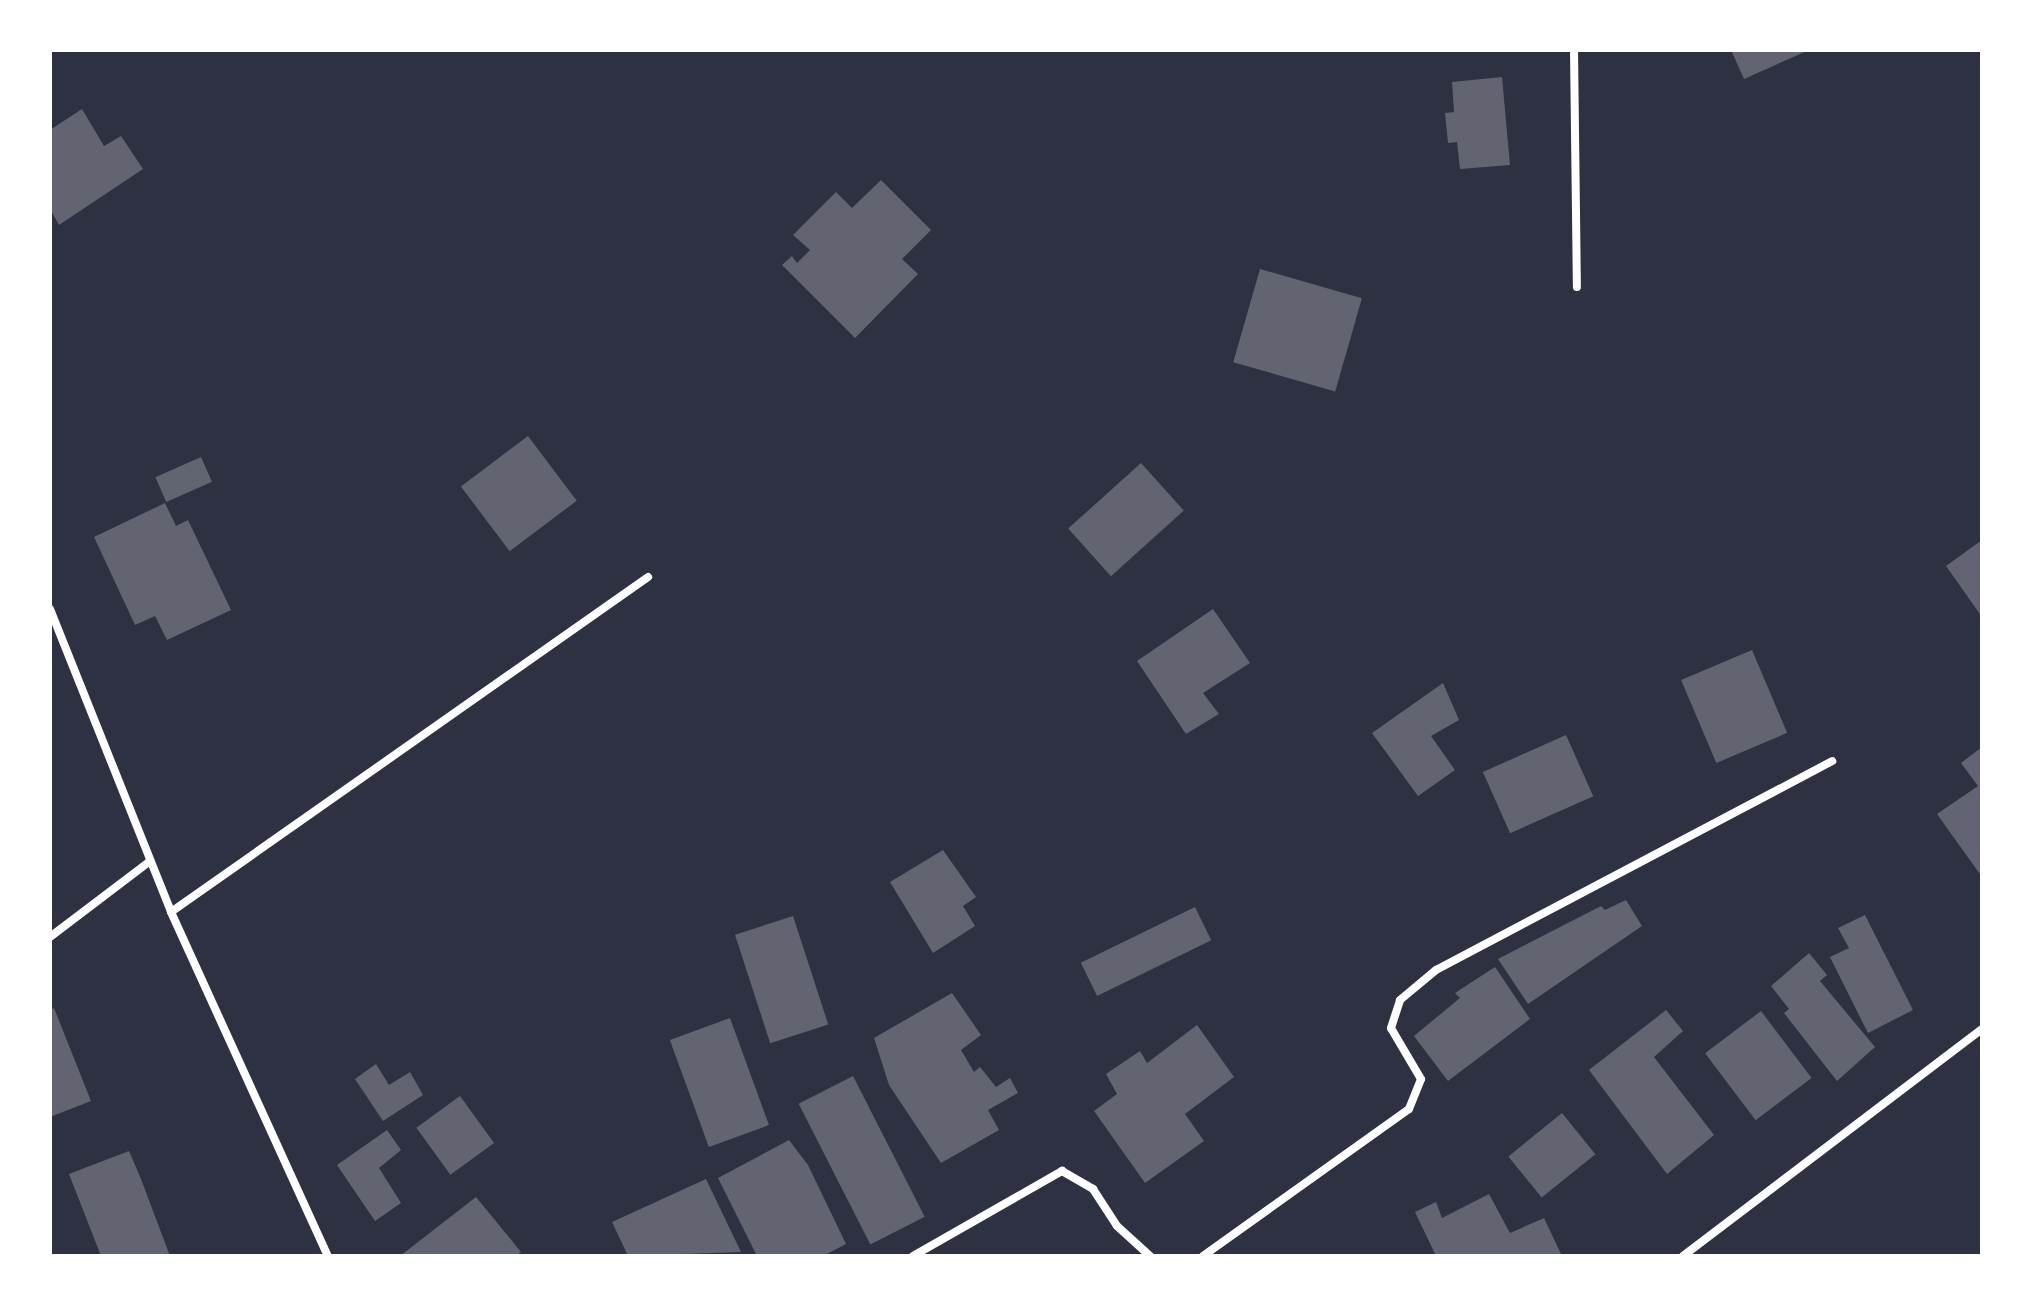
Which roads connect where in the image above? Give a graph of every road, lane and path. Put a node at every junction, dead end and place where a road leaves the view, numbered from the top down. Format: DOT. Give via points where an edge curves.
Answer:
graph roads {
  1 [pos="1574,50"];
  2 [pos="1577,287"];
  3 [pos="648,577"];
  4 [pos="50,609"];
  5 [pos="1832,761"];
  6 [pos="150,861"];
  7 [pos="171,912"];
  8 [pos="50,937"];
  9 [pos="1982,1029"];
  10 [pos="328,1256"];
  11 [pos="913,1256"];
  12 [pos="1150,1256"];
  13 [pos="1203,1256"];
  14 [pos="1683,1256"];
  1 -- 2 [label="street"];
  3 -- 7 [label="street"];
  4 -- 6 [label="street"];
  5 -- 13 [label="street" via="1436,970 1400,1000 1391,1028 1421,1079 1409,1109"];
  6 -- 7 [label="street"];
  6 -- 8 [label="street"];
  7 -- 10 [label="street"];
  9 -- 14 [label="street"];
  11 -- 12 [label="street" via="1062,1171 1093,1189 1117,1226"];
}
